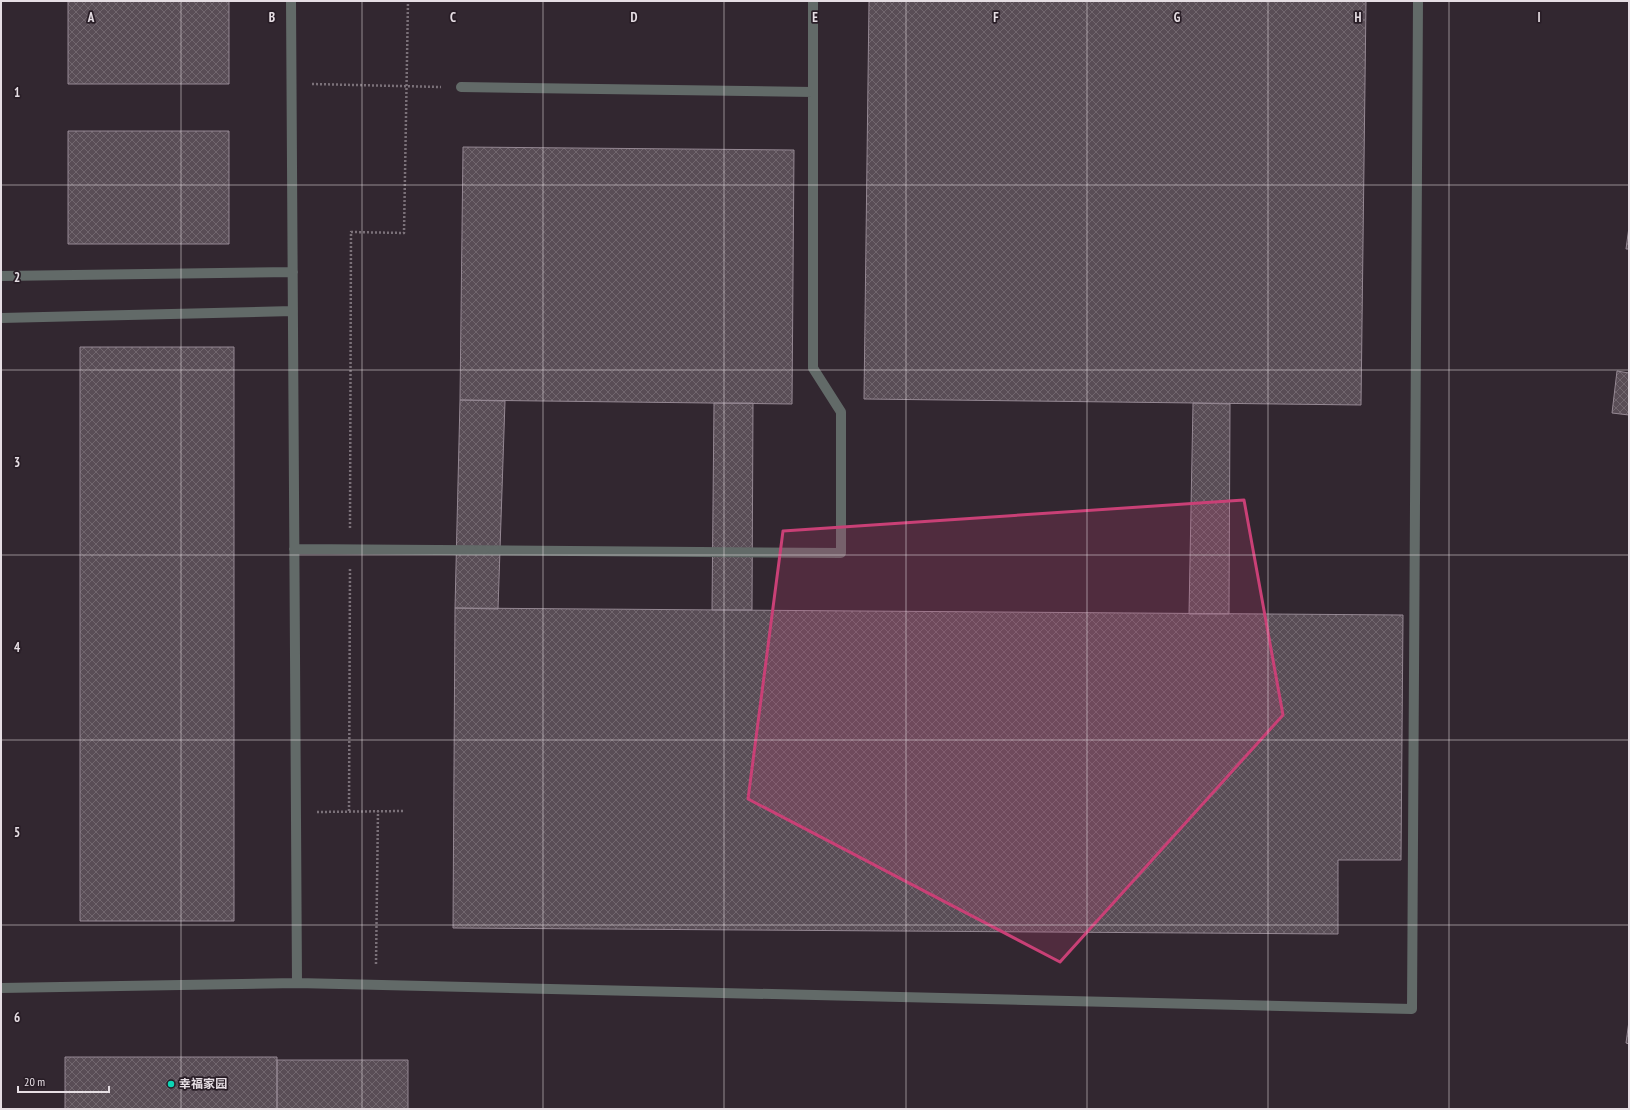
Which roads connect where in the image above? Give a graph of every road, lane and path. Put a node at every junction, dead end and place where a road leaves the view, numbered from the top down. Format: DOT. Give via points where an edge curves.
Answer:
graph roads {
  1 [pos="291,1"];
  2 [pos="408,1"];
  3 [pos="813,1"];
  4 [pos="1418,1"];
  5 [pos="292,84"];
  6 [pos="406,86"];
  7 [pos="461,87"];
  8 [pos="813,92"];
  9 [pos="293,272"];
  10 [pos="1,276"];
  11 [pos="293,311"];
  12 [pos="1,318"];
  13 [pos="294,549"];
  14 [pos="350,549"];
  15 [pos="349,811"];
  16 [pos="378,811"];
  17 [pos="403,811"];
  18 [pos="296,812"];
  19 [pos="297,983"];
  20 [pos="376,985"];
  21 [pos="1,988"];
  1 -- 5 [label="lane"];
  2 -- 6 [label="path"];
  3 -- 8 [label="lane"];
  4 -- 20 [label="lane" via="1412,1009"];
  5 -- 6 [label="path"];
  5 -- 9 [label="lane"];
  6 -- 7 [label="path"];
  6 -- 14 [label="path" via="404,233 351,232"];
  7 -- 8 [label="lane"];
  8 -- 14 [label="lane" via="813,368 841,412 841,553"];
  9 -- 10 [label="lane"];
  9 -- 11 [label="lane"];
  11 -- 12 [label="lane"];
  11 -- 13 [label="lane"];
  13 -- 14 [label="lane"];
  13 -- 18 [label="lane"];
  14 -- 15 [label="path"];
  15 -- 16 [label="path"];
  15 -- 18 [label="path"];
  16 -- 17 [label="path"];
  16 -- 20 [label="path"];
  18 -- 19 [label="lane"];
  19 -- 20 [label="lane"];
  19 -- 21 [label="lane"];
}
